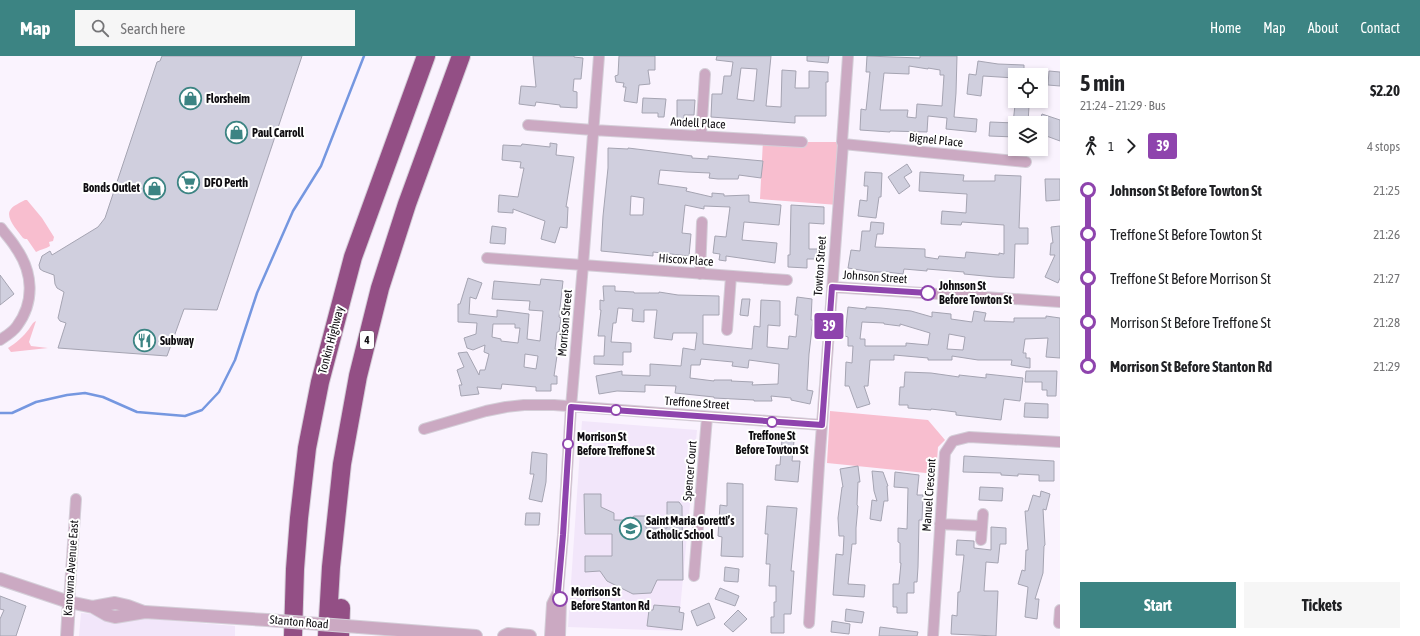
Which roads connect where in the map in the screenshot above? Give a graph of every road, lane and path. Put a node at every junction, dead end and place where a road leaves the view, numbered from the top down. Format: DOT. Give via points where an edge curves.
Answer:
graph roads {
  1 [pos="426,56"];
  2 [pos="461,56"];
  3 [pos="599,56"];
  4 [pos="848,56"];
  5 [pos="704,74"];
  6 [pos="528,125"];
  7 [pos="593,130"];
  8 [pos="701,136"];
  9 [pos="802,142"];
  10 [pos="843,144"];
  11 [pos="1026,162"];
  12 [pos="702,222"];
  13 [pos="1,228"];
  14 [pos="487,258"];
  15 [pos="583,265"];
  16 [pos="700,274"];
  17 [pos="731,276"];
  18 [pos="787,280"];
  19 [pos="832,287"];
  20 [pos="1060,302"];
  21 [pos="728,330"];
  22 [pos="0,340"];
  23 [pos="358,376"];
  24 [pos="571,407"];
  25 [pos="707,417"];
  26 [pos="822,425"];
  27 [pos="424,429"];
  28 [pos="1060,442"];
  29 [pos="76,499"];
  30 [pos="983,514"];
  31 [pos="940,524"];
  32 [pos="982,526"];
  33 [pos="981,540"];
  34 [pos="295,569"];
  35 [pos="694,576"];
  36 [pos="0,579"];
  37 [pos="558,592"];
  38 [pos="69,602"];
  39 [pos="1060,610"];
  40 [pos="809,623"];
  41 [pos="1059,623"];
  42 [pos="67,636"];
  43 [pos="288,636"];
  44 [pos="294,636"];
  45 [pos="327,636"];
  46 [pos="340,636"];
  47 [pos="476,636"];
  48 [pos="504,636"];
  49 [pos="530,636"];
  50 [pos="550,636"];
  51 [pos="560,636"];
  52 [pos="933,636"];
  1 -- 34 [label="highway, Tonkin Highway" via="353,257 320,382 307,448"];
  2 -- 23 [label="highway, 4" via="380,288"];
  3 -- 7 [label="street, Morrison Street"];
  4 -- 10 [label="street, Towton Street"];
  5 -- 8 [label="street"];
  6 -- 7 [label="street, Andell Place"];
  7 -- 8 [label="street, Andell Place"];
  7 -- 15 [label="street, Morrison Street"];
  8 -- 9 [label="street, Andell Place"];
  10 -- 11 [label="street, Bignel Place"];
  10 -- 19 [label="street, Towton Street"];
  12 -- 16 [label="street"];
  13 -- 22 [label="street" via="17,248 27,269 30,286 29,302 23,316 12,331"];
  14 -- 15 [label="street, Hiscox Place"];
  15 -- 16 [label="street, Hiscox Place"];
  15 -- 24 [label="street, Morrison Street"];
  16 -- 17 [label="street, Hiscox Place"];
  17 -- 18 [label="street, Hiscox Place"];
  17 -- 21 [label="street"];
  19 -- 20 [label="street, Johnson Street"];
  19 -- 26 [label="street, Towton Street"];
  23 -- 45 [label="highway, 4" via="342,464 331,567"];
  23 -- 46 [label="highway, 4"];
  24 -- 25 [label="street, Treffone Street"];
  24 -- 27 [label="street, Treffone Street" via="506,407"];
  24 -- 37 [label="street, Morrison Street"];
  25 -- 26 [label="street, Treffone Street"];
  25 -- 35 [label="street, Spencer Court"];
  26 -- 40 [label="street, Towton Street"];
  28 -- 31 [label="street, Manuel Crescent" via="969,437 953,441 945,453"];
  29 -- 38 [label="street, Kanowna Avenue East"];
  30 -- 32 [label="street"];
  31 -- 32 [label="street"];
  31 -- 52 [label="street, Manuel Crescent"];
  32 -- 33 [label="street"];
  34 -- 43 [label="highway"];
  34 -- 44 [label="highway, Tonkin Highway"];
  36 -- 38 [label="street, Stanton Road"];
  37 -- 50 [label="street, Morrison Street" via="552,604"];
  37 -- 51 [label="street, Morrison Street" via="561,602"];
  38 -- 42 [label="street, Kanowna Avenue East"];
  38 -- 47 [label="street, Stanton Road, bridge" via="93,607 115,603 145,612"];
  39 -- 41 [label="street"];
  48 -- 49 [label="street"];
}
